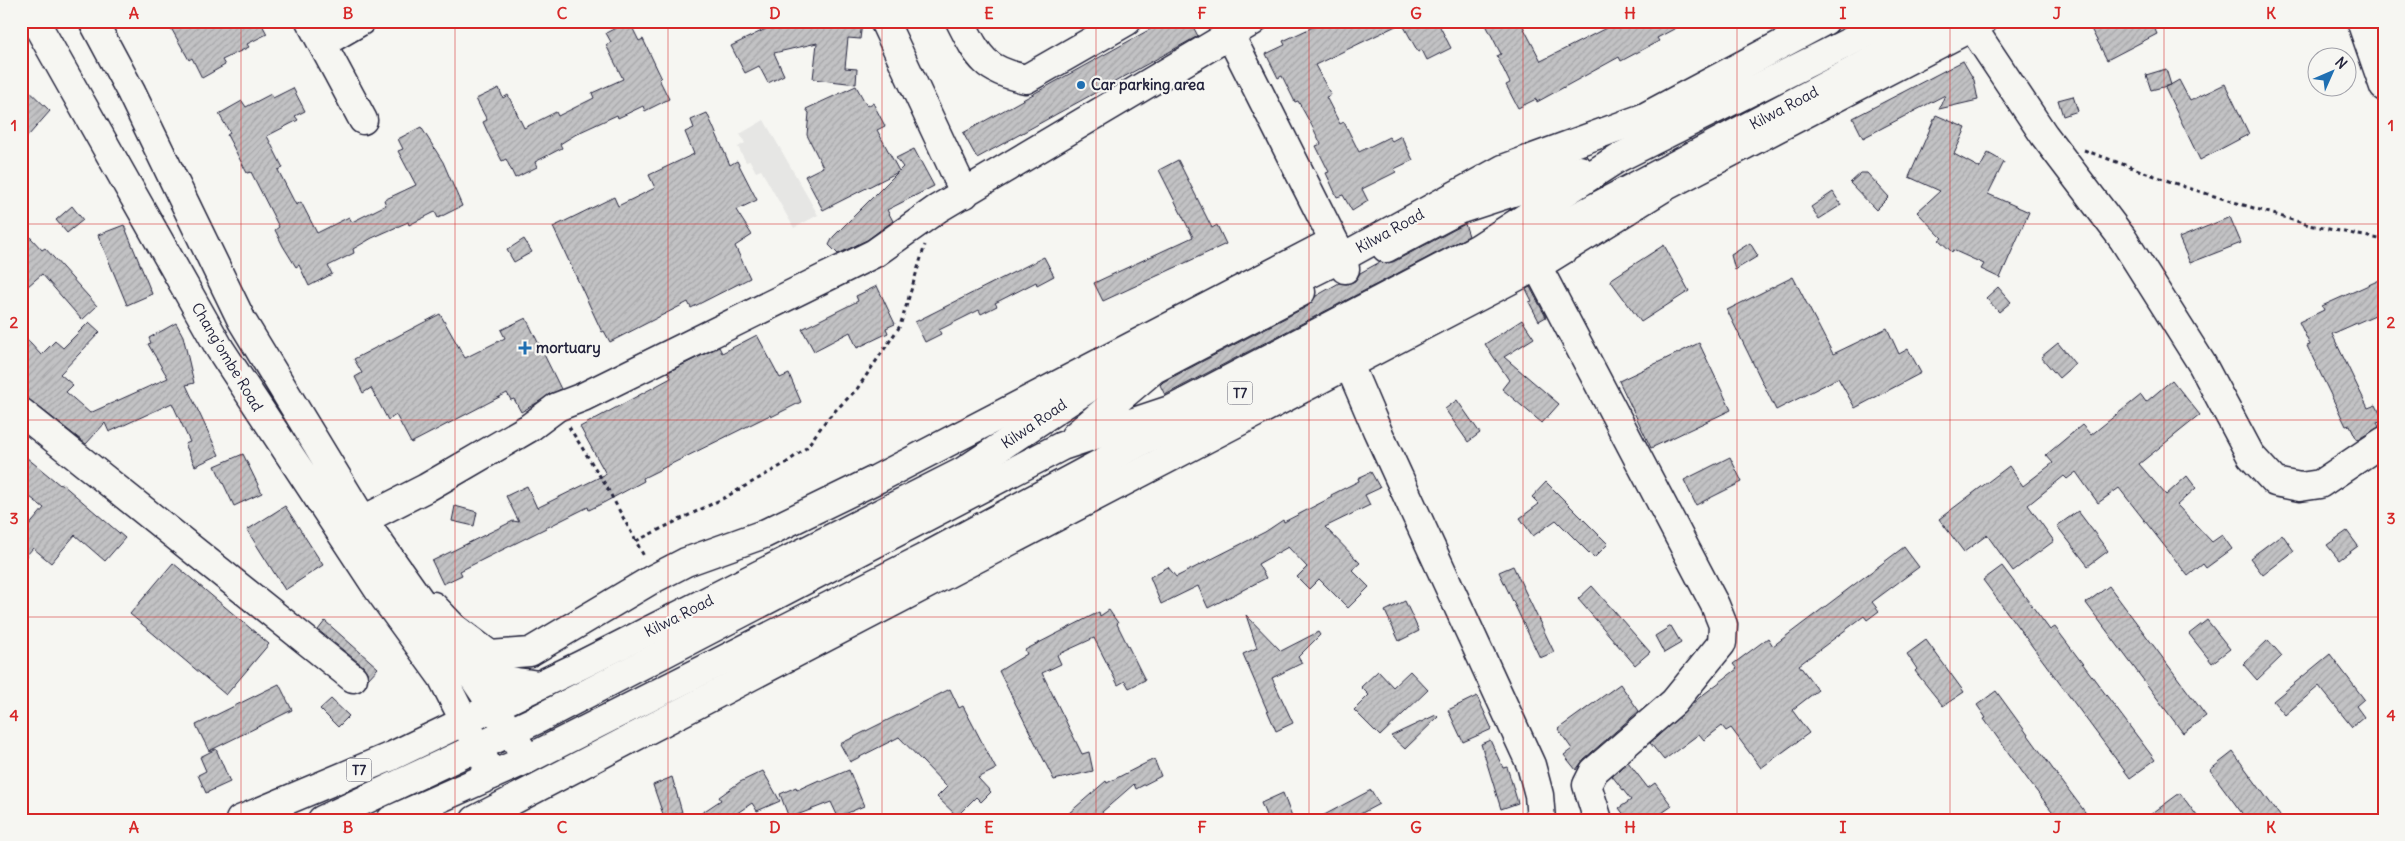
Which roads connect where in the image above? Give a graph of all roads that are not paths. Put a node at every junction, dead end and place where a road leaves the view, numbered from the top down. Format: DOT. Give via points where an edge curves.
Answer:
graph roads {
  1 [pos="35,21"];
  2 [pos="93,21"];
  3 [pos="361,21"];
  4 [pos="884,21"];
  5 [pos="960,21"];
  6 [pos="1127,21"];
  7 [pos="1253,21"];
  8 [pos="1825,21"];
  9 [pos="1891,21"];
  10 [pos="2361,21"];
  11 [pos="1967,23"];
  12 [pos="1226,28"];
  13 [pos="316,32"];
  14 [pos="2384,87"];
  15 [pos="363,120"];
  16 [pos="1618,158"];
  17 [pos="965,194"];
  18 [pos="1532,254"];
  19 [pos="1341,256"];
  20 [pos="1344,354"];
  21 [pos="21,412"];
  22 [pos="2384,441"];
  23 [pos="1062,446"];
  24 [pos="363,520"];
  25 [pos="415,593"];
  26 [pos="455,650"];
  27 [pos="442,677"];
  28 [pos="354,678"];
  29 [pos="538,685"];
  30 [pos="494,708"];
  31 [pos="465,722"];
  32 [pos="510,732"];
  33 [pos="426,740"];
  34 [pos="478,747"];
  35 [pos="528,759"];
  36 [pos="492,775"];
  37 [pos="240,820"];
  38 [pos="322,820"];
  39 [pos="391,820"];
  40 [pos="475,820"];
  41 [pos="1541,820"];
  42 [pos="1598,820"];
  1 -- 27 [label="main road, Chang'ombe Road" via="220,348 378,589"];
  2 -- 24 [label="main road, Chang'ombe Road" via="242,321"];
  3 -- 13 [label="main road"];
  4 -- 17 [label="main road"];
  5 -- 6 [label="main road" via="987,65 1003,74 1026,79"];
  7 -- 12 [label="main road"];
  8 -- 19 [label="main road, Kilwa Road / T7" via="1643,118 1503,169"];
  9 -- 16 [label="main road"];
  10 -- 14 [label="main road"];
  11 -- 18 [label="main road, Kilwa Road / T7"];
  11 -- 22 [label="main road" via="2044,135 2123,239 2202,364 2251,456 2275,482 2300,486 2320,484"];
  12 -- 17 [label="main road"];
  12 -- 19 [label="main road"];
  13 -- 15 [label="main road"];
  16 -- 19 [label="main road" via="1458,210"];
  16 -- 23 [label="main road" via="1477,248 1173,409"];
  17 -- 24 [label="main road" via="937,209 875,253 557,407 530,428"];
  18 -- 20 [label="main road, Kilwa Road / T7" via="1514,255"];
  18 -- 42 [label="main road" via="1723,625 1722,643 1674,702 1594,771 1587,785"];
  19 -- 23 [label="main road" via="1154,369"];
  19 -- 25 [label="main road" via="764,534 686,562 530,652 490,655"];
  19 -- 29 [label="main road, Kilwa Road / T7" via="1111,373 964,471"];
  20 -- 35 [label="main road, Kilwa Road / T7" via="1142,441 924,558"];
  20 -- 40 [label="main road"];
  20 -- 41 [label="main road" via="1528,758 1539,795"];
  21 -- 28 [label="main road"];
  23 -- 32 [label="main road"];
  24 -- 25 [label="main road, Chang'ombe Road"];
  25 -- 26 [label="main road, Chang'ombe Road"];
  26 -- 29 [label="main road, Chang'ombe Road" via="485,674"];
  26 -- 30 [label="main road, Chang'ombe Road"];
  27 -- 31 [label="main road, Chang'ombe Road"];
  27 -- 33 [label="main road" via="440,718"];
  29 -- 30 [label="main road, Kilwa Road / T7"];
  30 -- 31 [label="main road, Kilwa Road / T7"];
  30 -- 32 [label="main road, Chang'ombe Road"];
  31 -- 33 [label="main road, Kilwa Road / T7"];
  31 -- 34 [label="main road, Chang'ombe Road"];
  32 -- 34 [label="main road"];
  32 -- 35 [label="main road, Chang'ombe Road"];
  33 -- 37 [label="main road, Kilwa Road / T7"];
  34 -- 36 [label="main road, Chang'ombe Road"];
  34 -- 38 [label="main road"];
  35 -- 36 [label="main road, Kilwa Road / T7"];
  36 -- 39 [label="main road, Kilwa Road / T7"];
}
